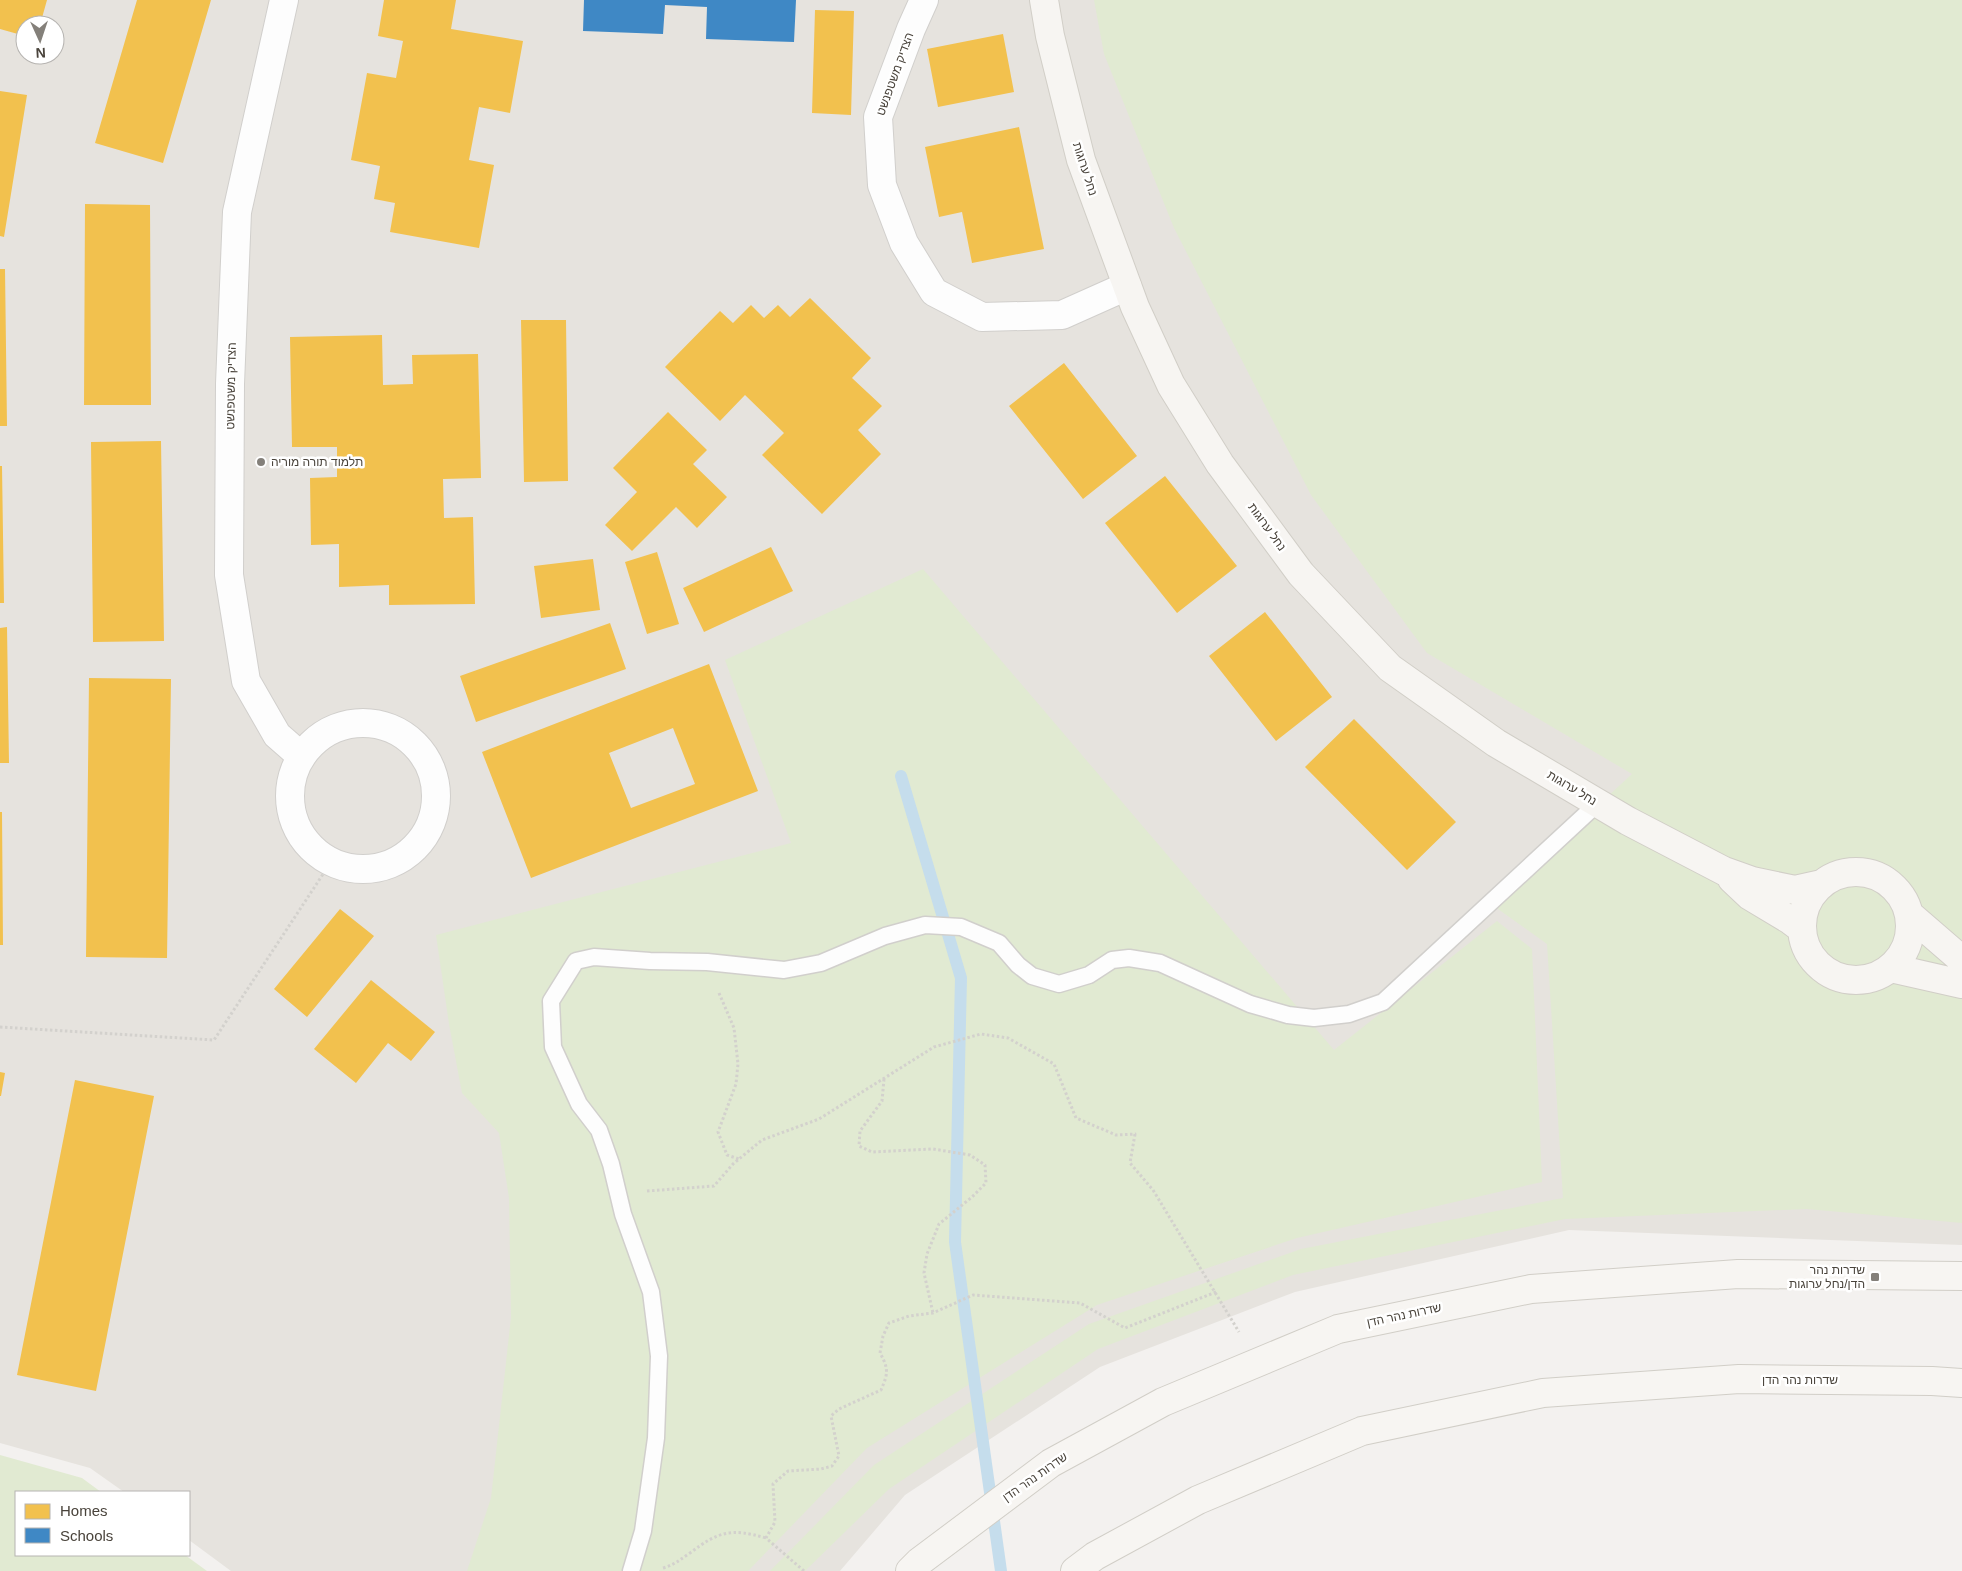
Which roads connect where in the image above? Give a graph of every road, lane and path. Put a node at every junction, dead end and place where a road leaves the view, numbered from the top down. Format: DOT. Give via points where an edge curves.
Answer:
graph roads {
  1 [pos="284,0"];
  2 [pos="924,0"];
  3 [pos="1044,0"];
  4 [pos="1127,286"];
  5 [pos="301,756"];
  6 [pos="1598,803"];
  7 [pos="331,862"];
  8 [pos="1724,871"];
  9 [pos="1822,884"];
  10 [pos="1910,915"];
  11 [pos="1802,929"];
  12 [pos="1962,960"];
  13 [pos="707,962"];
  14 [pos="1891,968"];
  15 [pos="1962,984"];
  16 [pos="0,1026"];
  17 [pos="884,1078"];
  18 [pos="739,1159"];
  19 [pos="619,1195"];
  20 [pos="1962,1276"];
  21 [pos="1216,1292"];
  22 [pos="933,1313"];
  23 [pos="1251,1366"];
  24 [pos="1962,1382"];
  25 [pos="766,1538"];
  26 [pos="657,1569"];
  27 [pos="632,1571"];
  28 [pos="804,1571"];
  29 [pos="910,1571"];
  30 [pos="1075,1571"];
  1 -- 5 [label="street, הצדיק משטפנשט" via="237,212 230,384 229,575 246,680 277,735"];
  2 -- 4 [label="street, הצדיק משטפנשט" via="878,117 882,185 904,243 934,292 982,317 1062,315"];
  3 -- 4 [label="main road, נחל ערוגות" via="1081,160"];
  4 -- 6 [label="main road, נחל ערוגות" via="1171,385 1220,464 1302,574 1390,668 1496,743"];
  5 -- 7 [label="street" via="292,774 292,815 314,850"];
  5 -- 7 [label="street" via="325,733 357,722 391,727 419,746 435,776 436,810 422,841 403,858 380,867 363,868"];
  6 -- 8 [label="main road, נחל ערוגות"];
  6 -- 13 [label="lane" via="1383,1002 1348,1014 1314,1018 1288,1015 1250,1004 1160,963 1129,958 1112,960 1089,975 1059,984 1032,976 999,943 961,927 925,925 885,936 821,963 784,970"];
  7 -- 16 [label="path" via="214,1040"];
  8 -- 9 [label="main road, נחל ערוגות" via="1795,890"];
  8 -- 11 [label="main road, נחל ערוגות" via="1750,896"];
  9 -- 10 [label="main road" via="1845,873 1871,874 1899,892"];
  9 -- 11 [label="main road" via="1807,904"];
  10 -- 12 [label="main road"];
  10 -- 14 [label="main road" via="1911,933 1906,949"];
  11 -- 14 [label="main road" via="1809,954 1834,976 1850,981 1868,980"];
  13 -- 18 [label="path" via="734,1028 738,1064 736,1084 718,1132 727,1155"];
  13 -- 19 [label="lane" via="594,957 576,961 551,1000 553,1047 578,1104 599,1130"];
  14 -- 15 [label="main road"];
  17 -- 18 [label="path" via="819,1119 762,1140"];
  17 -- 21 [label="path" via="934,1047 980,1034 1008,1038 1054,1064 1076,1118 1116,1135 1135,1134 1130,1163 1154,1190"];
  17 -- 22 [label="path" via="882,1101 860,1131 859,1146 872,1152 933,1148 970,1155 985,1165 986,1183 939,1224 927,1254 924,1274"];
  18 -- 19 [label="path" via="714,1186"];
  19 -- 27 [label="lane" via="651,1292 659,1356 656,1438 643,1531"];
  20 -- 23 [label="main road, שדרות נהר הדן" via="1738,1274 1531,1288 1338,1330"];
  21 -- 22 [label="path" via="1125,1328 1080,1304 1000,1297 973,1295"];
  21 -- 23 [label="path" via="1237,1326"];
  22 -- 25 [label="path" via="909,1316 889,1324 880,1353 886,1364 887,1376 881,1390 831,1416 839,1456 832,1466 788,1471 773,1484 775,1522"];
  23 -- 29 [label="main road, שדרות נהר הדן" via="1164,1402 1050,1463"];
  24 -- 30 [label="main road, שדרות נהר הדן" via="1739,1379 1543,1393 1362,1430 1198,1500 1095,1556"];
  25 -- 26 [label="path" via="745,1532 721,1533 672,1566"];
  25 -- 28 [label="path"];
}
